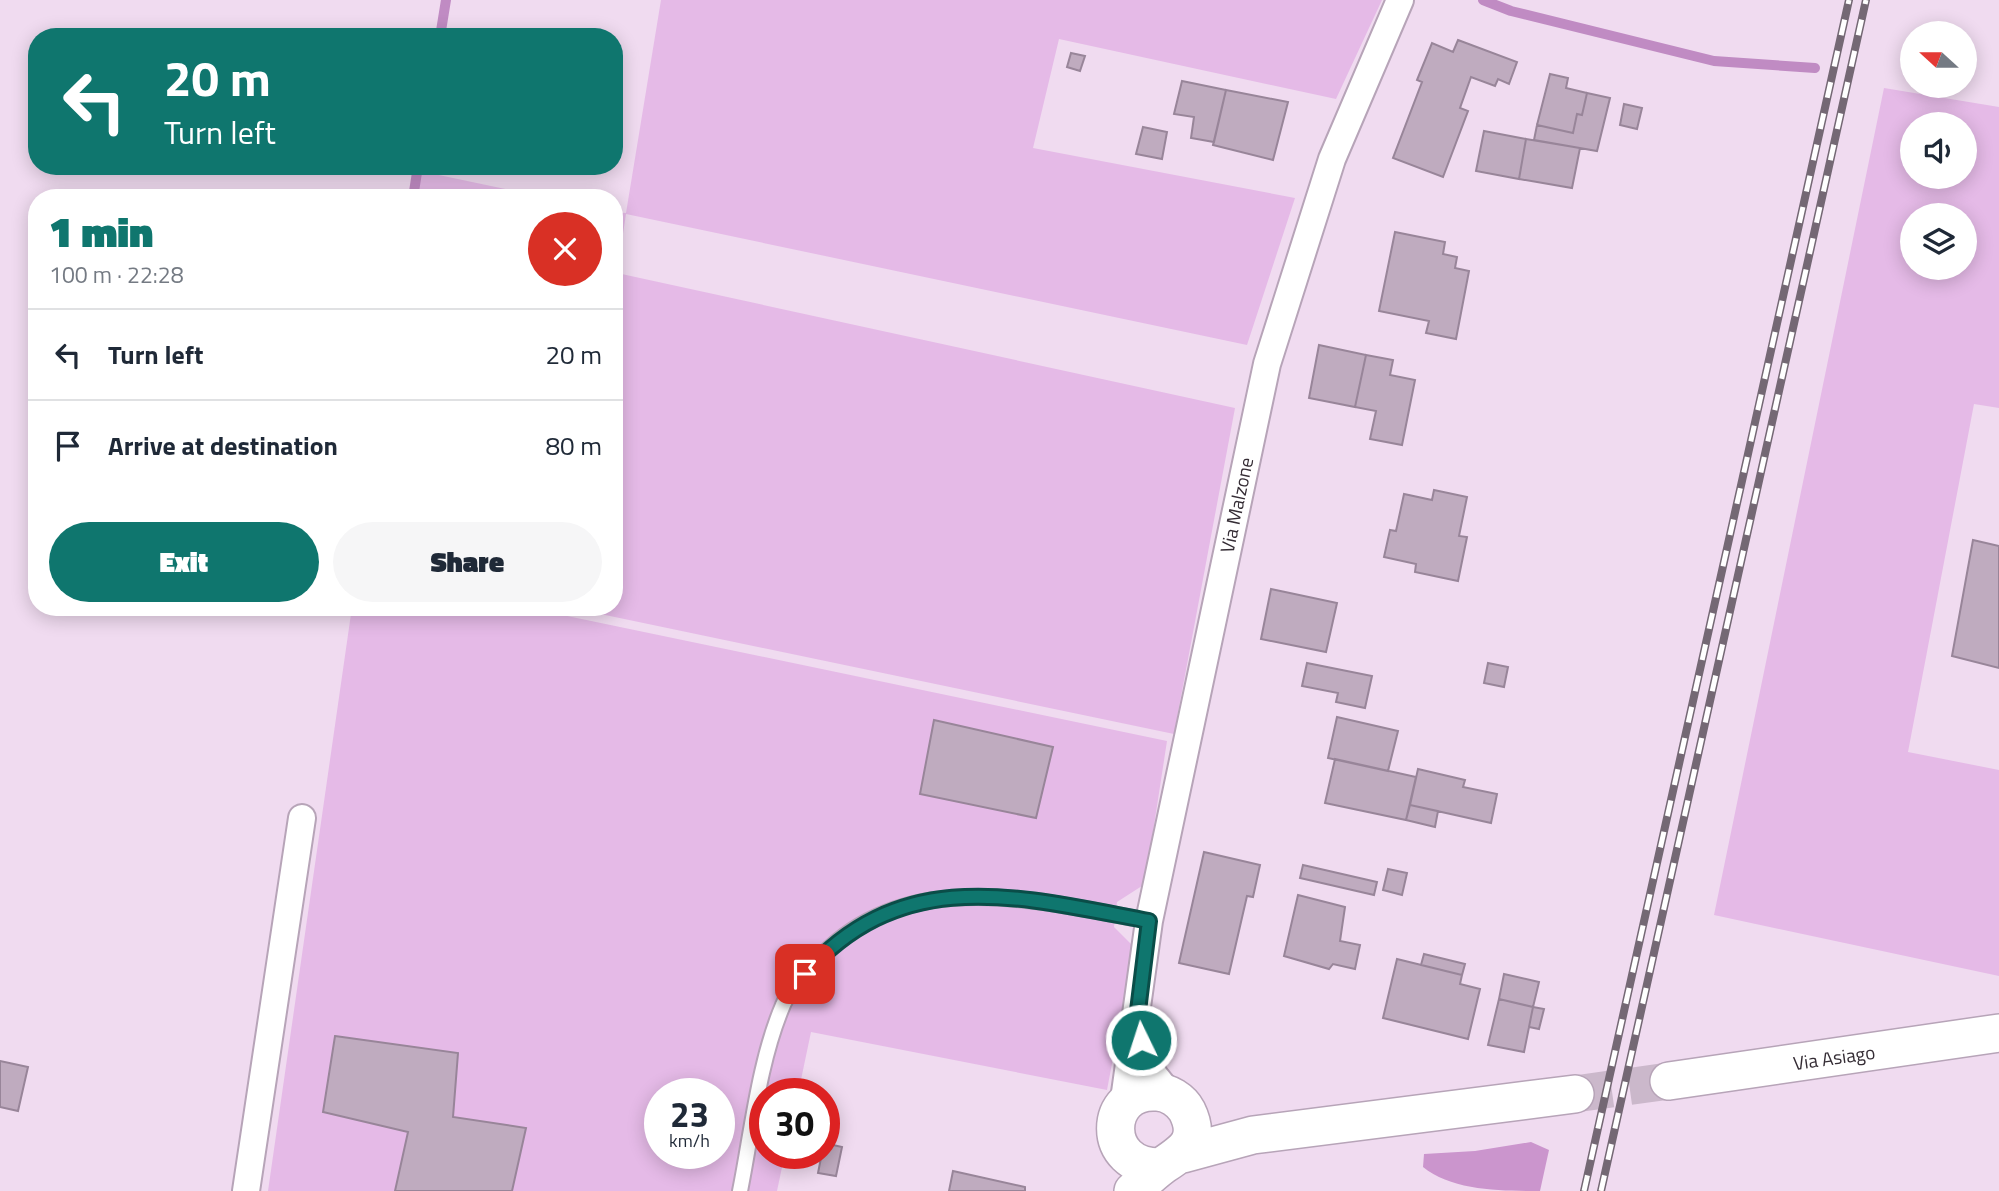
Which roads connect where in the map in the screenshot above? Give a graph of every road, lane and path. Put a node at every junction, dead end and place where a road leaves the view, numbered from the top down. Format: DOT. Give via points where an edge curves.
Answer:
graph roads {
  1 [pos="1400,0"];
  2 [pos="302,818"];
  3 [pos="1149,921"];
  4 [pos="1136,1027"];
  5 [pos="1999,1033"];
  6 [pos="1669,1081"];
  7 [pos="1576,1094"];
  8 [pos="1179,1103"];
  9 [pos="1119,1123"];
  10 [pos="1253,1135"];
  11 [pos="1172,1161"];
  12 [pos="246,1191"];
  13 [pos="740,1191"];
  14 [pos="1109,1191"];
  15 [pos="1133,1191"];
  1 -- 3 [label="street, Via Malzone" via="1332,159 1267,364"];
  2 -- 12 [label="street"];
  3 -- 4 [label="street, Via Malzone"];
  3 -- 13 [label="lane" via="970,895 930,899 858,927 829,947 784,1002 771,1036"];
  4 -- 8 [label="street, Via Malzone" via="1154,1075"];
  4 -- 9 [label="street, Via Malzone"];
  5 -- 6 [label="street, Via Asiago"];
  7 -- 10 [label="street"];
  8 -- 9 [label="street" via="1158,1091 1145,1092 1132,1097"];
  8 -- 10 [label="street"];
  8 -- 11 [label="street" via="1191,1133"];
  9 -- 11 [label="street" via="1122,1152 1132,1162 1146,1167"];
  9 -- 14 [label="street, Via Malzone"];
  10 -- 11 [label="street"];
  11 -- 15 [label="street"];
}
